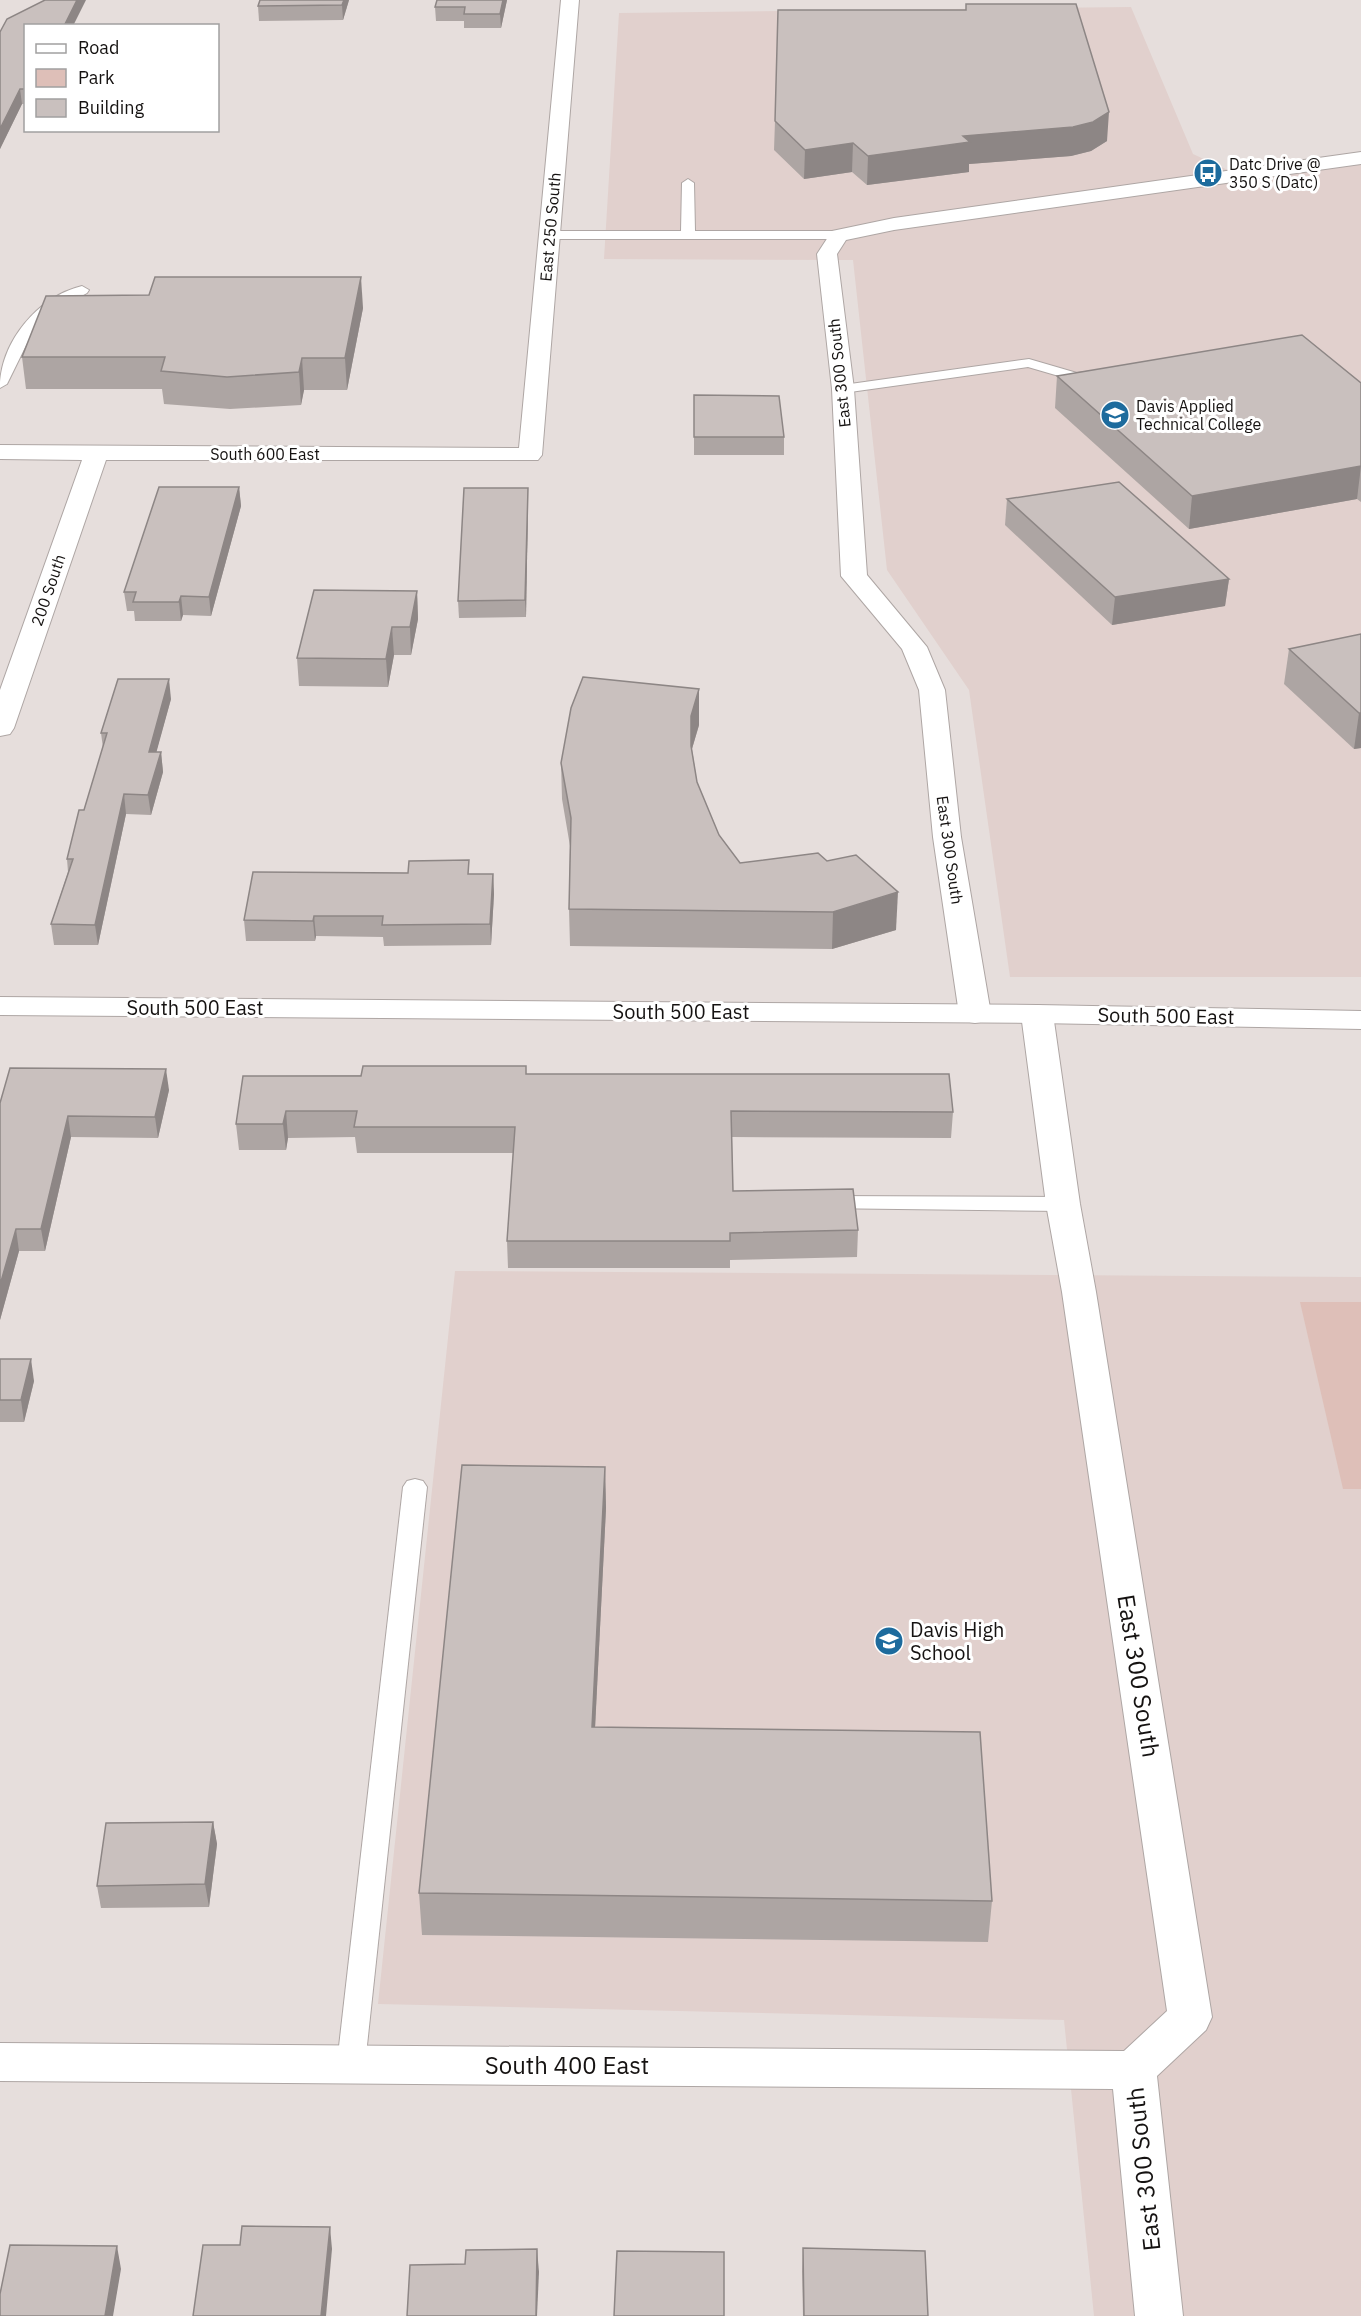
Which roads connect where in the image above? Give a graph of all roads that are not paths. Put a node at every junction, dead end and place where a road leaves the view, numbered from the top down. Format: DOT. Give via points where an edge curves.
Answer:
graph roads {
  1 [pos="570,0"];
  2 [pos="1361,158"];
  3 [pos="688,183"];
  4 [pos="550,235"];
  5 [pos="688,235"];
  6 [pos="838,235"];
  7 [pos="82,290"];
  8 [pos="1110,372"];
  9 [pos="0,384"];
  10 [pos="843,389"];
  11 [pos="0,452"];
  12 [pos="96,453"];
  13 [pos="530,455"];
  14 [pos="0,728"];
  15 [pos="0,1006"];
  16 [pos="975,1014"];
  17 [pos="1037,1014"];
  18 [pos="1361,1020"];
  19 [pos="805,1203"];
  20 [pos="1063,1204"];
  21 [pos="414,1487"];
  22 [pos="0,2062"];
  23 [pos="351,2064"];
  24 [pos="1134,2070"];
  25 [pos="1159,2316"];
  1 -- 4 [label="street, East 250 South"];
  2 -- 6 [label="street" via="912,221"];
  3 -- 5 [label="lane"];
  4 -- 5 [label="lane"];
  4 -- 13 [label="street, East 250 South"];
  5 -- 6 [label="lane"];
  6 -- 10 [label="street, East 300 South" via="827,254"];
  7 -- 9 [label="lane" via="30,323"];
  8 -- 10 [label="lane" via="1076,377 1029,363"];
  10 -- 16 [label="street, East 300 South" via="854,576 914,647 932,690 947,837"];
  11 -- 12 [label="street, South 600 East"];
  12 -- 13 [label="street, South 600 East"];
  12 -- 14 [label="street, 200 South"];
  15 -- 16 [label="street, South 500 East"];
  16 -- 17 [label="street, South 500 East"];
  17 -- 18 [label="street, South 500 East"];
  17 -- 20 [label="street, East 300 South"];
  19 -- 20 [label="lane"];
  20 -- 24 [label="street, East 300 South" via="1190,2017"];
  21 -- 23 [label="lane"];
  22 -- 23 [label="street, South 400 East"];
  23 -- 24 [label="street, South 400 East"];
  24 -- 25 [label="street, East 300 South"];
}
